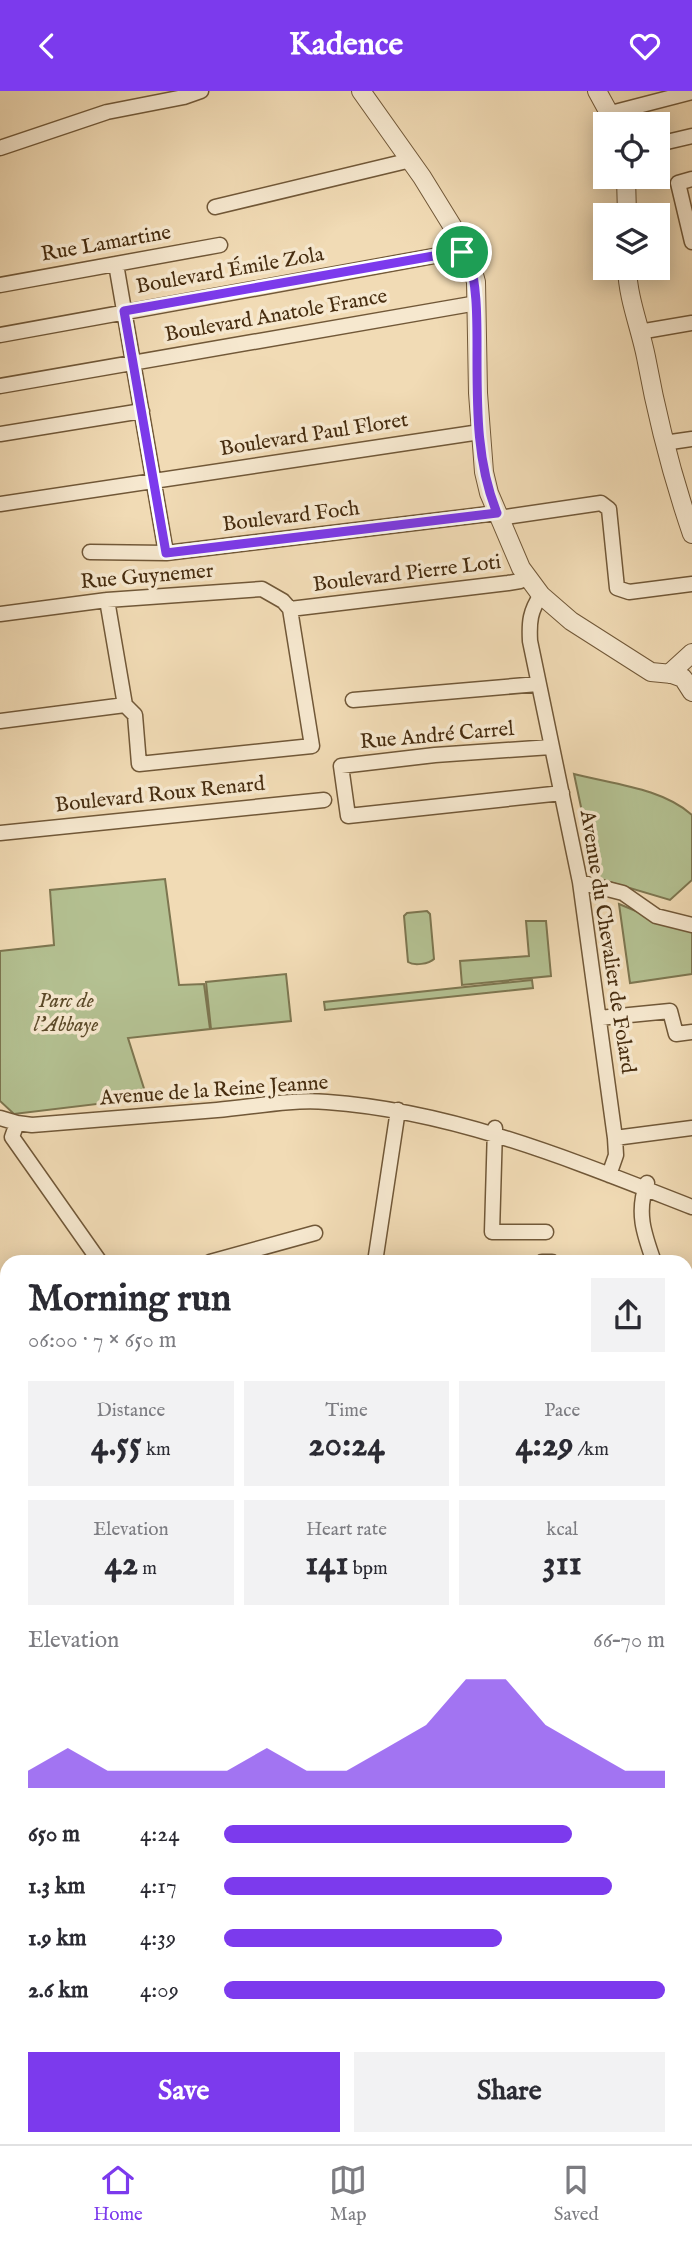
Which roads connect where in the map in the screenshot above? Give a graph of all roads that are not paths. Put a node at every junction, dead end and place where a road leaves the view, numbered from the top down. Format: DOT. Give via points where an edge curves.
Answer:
graph roads {
  1 [pos="201,91"];
  2 [pos="361,91"];
  3 [pos="597,91"];
  4 [pos="692,92"];
  5 [pos="609,112"];
  6 [pos="633,112"];
  7 [pos="692,136"];
  8 [pos="670,141"];
  9 [pos="0,148"];
  10 [pos="411,160"];
  11 [pos="692,179"];
  12 [pos="215,207"];
  13 [pos="692,242"];
  14 [pos="220,245"];
  15 [pos="467,250"];
  16 [pos="116,264"];
  17 [pos="629,280"];
  18 [pos="0,285"];
  19 [pos="477,303"];
  20 [pos="124,311"];
  21 [pos="692,323"];
  22 [pos="639,332"];
  23 [pos="0,335"];
  24 [pos="133,362"];
  25 [pos="0,386"];
  26 [pos="142,411"];
  27 [pos="480,432"];
  28 [pos="0,435"];
  29 [pos="692,439"];
  30 [pos="664,443"];
  31 [pos="154,481"];
  32 [pos="0,504"];
  33 [pos="498,516"];
  34 [pos="692,534"];
  35 [pos="90,552"];
  36 [pos="166,553"];
  37 [pos="527,576"];
  38 [pos="692,584"];
  39 [pos="541,595"];
  40 [pos="107,600"];
  41 [pos="290,609"];
  42 [pos="0,614"];
  43 [pos="692,653"];
  44 [pos="669,674"];
  45 [pos="538,684"];
  46 [pos="692,692"];
  47 [pos="353,700"];
  48 [pos="125,705"];
  49 [pos="0,721"];
  50 [pos="551,747"];
  51 [pos="562,793"];
  52 [pos="324,800"];
  53 [pos="0,834"];
  54 [pos="580,882"];
  55 [pos="692,925"];
  56 [pos="598,1018"];
  57 [pos="692,1032"];
  58 [pos="398,1110"];
  59 [pos="0,1118"];
  60 [pos="17,1123"];
  61 [pos="692,1128"];
  62 [pos="495,1131"];
  63 [pos="615,1138"];
  64 [pos="609,1175"];
  65 [pos="646,1186"];
  66 [pos="692,1207"];
  67 [pos="546,1232"];
  68 [pos="315,1233"];
  69 [pos="95,1255"];
  70 [pos="235,1255"];
  71 [pos="376,1255"];
  72 [pos="651,1255"];
  1 -- 9 [label="street" via="107,112"];
  2 -- 10 [label="street"];
  3 -- 5 [label="street"];
  4 -- 6 [label="street"];
  7 -- 8 [label="street"];
  10 -- 12 [label="street"];
  10 -- 15 [label="street"];
  11 -- 13 [label="street" via="678,183"];
  14 -- 16 [label="street, Rue Lamartine"];
  15 -- 19 [label="street"];
  15 -- 20 [label="street, Boulevard Émile Zola"];
  16 -- 18 [label="street, Rue Lamartine"];
  16 -- 20 [label="street"];
  17 -- 22 [label="street"];
  19 -- 24 [label="street, Boulevard Anatole France"];
  19 -- 27 [label="street"];
  20 -- 23 [label="street, Boulevard Émile Zola"];
  20 -- 24 [label="street"];
  21 -- 22 [label="street"];
  22 -- 30 [label="street"];
  24 -- 25 [label="street, Boulevard Anatole France"];
  24 -- 26 [label="street"];
  26 -- 28 [label="street"];
  26 -- 31 [label="street"];
  27 -- 31 [label="street, Boulevard Paul Floret"];
  27 -- 33 [label="street" via="484,472"];
  29 -- 30 [label="street"];
  30 -- 34 [label="street"];
  31 -- 32 [label="street, Boulevard Paul Floret"];
  31 -- 36 [label="street"];
  33 -- 36 [label="street, Boulevard Foch"];
  33 -- 37 [label="street"];
  33 -- 38 [label="street, Boulevard Foch" via="601,503 609,509 617,588 629,592"];
  35 -- 36 [label="street, Boulevard Foch"];
  37 -- 39 [label="street"];
  37 -- 41 [label="street, Boulevard Pierre Loti" via="508,583"];
  39 -- 44 [label="street" via="636,664"];
  39 -- 45 [label="street, Avenue du Chevalier de Folard" via="529,622"];
  40 -- 41 [label="street, Rue Guynemer" via="262,589"];
  40 -- 42 [label="street, Rue Guynemer"];
  40 -- 48 [label="street"];
  41 -- 48 [label="street" via="312,746 139,764 135,715"];
  43 -- 44 [label="street"];
  44 -- 46 [label="street" via="682,678"];
  45 -- 47 [label="street"];
  45 -- 50 [label="street, Avenue du Chevalier de Folard"];
  48 -- 49 [label="street"];
  50 -- 51 [label="street, Avenue du Chevalier de Folard"];
  50 -- 51 [label="street, Rue André Carrel" via="341,766 348,816"];
  51 -- 54 [label="street, Avenue du Chevalier de Folard"];
  52 -- 53 [label="street, Boulevard Roux Renard"];
  54 -- 55 [label="street" via="623,893 656,916"];
  54 -- 56 [label="street, Avenue du Chevalier de Folard"];
  56 -- 57 [label="street" via="670,1011 676,1034"];
  56 -- 63 [label="street, Avenue du Chevalier de Folard"];
  58 -- 60 [label="street, Avenue de la Reine Jeanne" via="304,1102"];
  58 -- 62 [label="street, Avenue de la Reine Jeanne"];
  58 -- 71 [label="street"];
  59 -- 60 [label="street, Avenue de la Reine Jeanne"];
  60 -- 69 [label="street" via="12,1137"];
  61 -- 63 [label="street"];
  62 -- 64 [label="street, Avenue de la Reine Jeanne"];
  62 -- 67 [label="street" via="492,1232"];
  63 -- 64 [label="street, Avenue du Chevalier de Folard" via="616,1155"];
  64 -- 65 [label="street, Avenue de la Reine Jeanne"];
  65 -- 66 [label="street, Avenue de la Reine Jeanne"];
  65 -- 72 [label="street" via="641,1202 642,1230"];
  68 -- 70 [label="street"];
}
